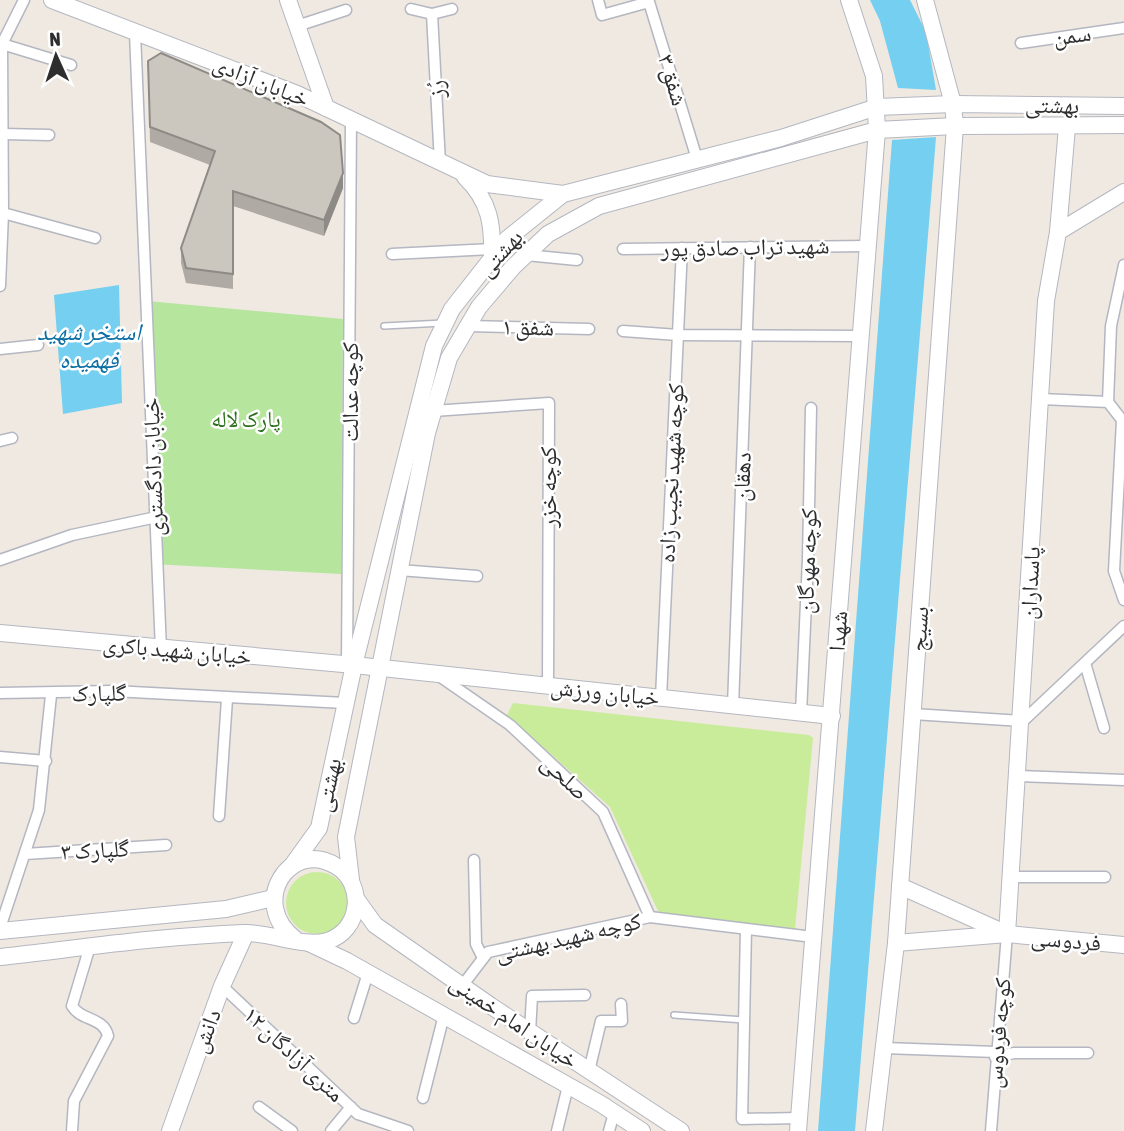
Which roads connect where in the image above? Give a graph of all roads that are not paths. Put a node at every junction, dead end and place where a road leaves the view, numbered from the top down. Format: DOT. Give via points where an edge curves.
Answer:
graph roads {
  1 [pos="24,0"];
  2 [pos="52,0"];
  3 [pos="288,0"];
  4 [pos="598,0"];
  5 [pos="849,0"];
  6 [pos="925,0"];
  7 [pos="649,2"];
  8 [pos="411,9"];
  9 [pos="452,9"];
  10 [pos="346,10"];
  11 [pos="432,14"];
  12 [pos="297,26"];
  13 [pos="1124,28"];
  14 [pos="135,33"];
  15 [pos="1021,43"];
  16 [pos="2,44"];
  17 [pos="71,65"];
  18 [pos="1,87"];
  19 [pos="953,104"];
  20 [pos="1124,106"];
  21 [pos="877,107"];
  22 [pos="326,108"];
  23 [pos="351,120"];
  24 [pos="1124,125"];
  25 [pos="955,126"];
  26 [pos="1067,127"];
  27 [pos="877,131"];
  28 [pos="3,134"];
  29 [pos="49,135"];
  30 [pos="697,159"];
  31 [pos="440,163"];
  32 [pos="464,175"];
  33 [pos="1124,192"];
  34 [pos="563,194"];
  35 [pos="4,213"];
  36 [pos="1058,232"];
  37 [pos="95,238"];
  38 [pos="868,246"];
  39 [pos="750,247"];
  40 [pos="682,248"];
  41 [pos="623,249"];
  42 [pos="492,253"];
  43 [pos="392,254"];
  44 [pos="526,256"];
  45 [pos="578,260"];
  46 [pos="1124,265"];
  47 [pos="0,286"];
  48 [pos="445,323"];
  49 [pos="384,326"];
  50 [pos="467,326"];
  51 [pos="589,329"];
  52 [pos="623,331"];
  53 [pos="678,335"];
  54 [pos="747,335"];
  55 [pos="861,335"];
  56 [pos="38,345"];
  57 [pos="0,349"];
  58 [pos="1041,399"];
  59 [pos="1108,402"];
  60 [pos="811,408"];
  61 [pos="433,411"];
  62 [pos="12,438"];
  63 [pos="0,441"];
  64 [pos="152,519"];
  65 [pos="0,560"];
  66 [pos="399,570"];
  67 [pos="477,576"];
  68 [pos="1124,600"];
  69 [pos="1124,626"];
  70 [pos="0,633"];
  71 [pos="161,650"];
  72 [pos="1085,663"];
  73 [pos="350,664"];
  74 [pos="379,668"];
  75 [pos="436,674"];
  76 [pos="548,686"];
  77 [pos="0,693"];
  78 [pos="51,695"];
  79 [pos="661,698"];
  80 [pos="227,699"];
  81 [pos="345,703"];
  82 [pos="733,706"];
  83 [pos="801,713"];
  84 [pos="913,714"];
  85 [pos="832,716"];
  86 [pos="1023,721"];
  87 [pos="1104,728"];
  88 [pos="0,757"];
  89 [pos="46,761"];
  90 [pos="1019,776"];
  91 [pos="1124,780"];
  92 [pos="219,816"];
  93 [pos="166,845"];
  94 [pos="25,854"];
  95 [pos="474,860"];
  96 [pos="291,867"];
  97 [pos="1011,877"];
  98 [pos="1104,877"];
  99 [pos="351,880"];
  100 [pos="900,886"];
  101 [pos="273,898"];
  102 [pos="357,900"];
  103 [pos="650,917"];
  104 [pos="746,929"];
  105 [pos="0,930"];
  106 [pos="246,933"];
  107 [pos="1007,934"];
  108 [pos="813,937"];
  109 [pos="301,940"];
  110 [pos="896,943"];
  111 [pos="90,946"];
  112 [pos="1124,946"];
  113 [pos="0,957"];
  114 [pos="483,958"];
  115 [pos="368,973"];
  116 [pos="222,986"];
  117 [pos="462,986"];
  118 [pos="585,995"];
  119 [pos="621,1004"];
  120 [pos="444,1015"];
  121 [pos="674,1015"];
  122 [pos="354,1018"];
  123 [pos="744,1020"];
  124 [pos="530,1032"];
  125 [pos="884,1048"];
  126 [pos="1087,1053"];
  127 [pos="995,1054"];
  128 [pos="589,1071"];
  129 [pos="568,1086"];
  130 [pos="422,1098"];
  131 [pos="259,1107"];
  132 [pos="351,1107"];
  133 [pos="614,1112"];
  134 [pos="798,1125"];
  135 [pos="72,1131"];
  136 [pos="170,1131"];
  137 [pos="292,1131"];
  138 [pos="331,1131"];
  139 [pos="408,1131"];
  140 [pos="558,1131"];
  141 [pos="609,1131"];
  142 [pos="642,1131"];
  143 [pos="681,1131"];
  144 [pos="874,1131"];
  145 [pos="991,1131"];
  1 -- 16 [label="street"];
  2 -- 14 [label="main road, خیابان آزادی"];
  3 -- 12 [label="main road"];
  4 -- 7 [label="street" via="602,15"];
  5 -- 21 [label="main road, شهدا" via="874,76"];
  6 -- 19 [label="main road, بسیج"];
  7 -- 30 [label="street, شفق ۳"];
  8 -- 11 [label="street"];
  9 -- 11 [label="street"];
  10 -- 12 [label="street"];
  11 -- 31 [label="street, رُز"];
  12 -- 22 [label="main road"];
  13 -- 15 [label="street, سمن"];
  14 -- 22 [label="main road, خیابان آزادی"];
  14 -- 71 [label="street, خیابان دادگستری"];
  16 -- 17 [label="street"];
  16 -- 18 [label="street"];
  18 -- 28 [label="street"];
  19 -- 20 [label="main road, بهشتی"];
  19 -- 21 [label="main road, بهشتی"];
  19 -- 25 [label="main road, بسیج"];
  21 -- 27 [label="main road, شهدا"];
  21 -- 30 [label="main road, بهشتی"];
  22 -- 23 [label="main road, خیابان آزادی"];
  23 -- 31 [label="main road, خیابان آزادی"];
  23 -- 73 [label="street, کوچه عدالت"];
  24 -- 26 [label="main road, بهشتی"];
  25 -- 26 [label="main road, بهشتی"];
  25 -- 27 [label="main road, بهشتی"];
  25 -- 84 [label="main road, بسیج"];
  26 -- 36 [label="main road, پاسداران"];
  27 -- 38 [label="main road, شهدا"];
  27 -- 44 [label="main road, بهشتی" via="599,206 548,234"];
  28 -- 29 [label="street"];
  28 -- 35 [label="street"];
  30 -- 34 [label="main road, بهشتی"];
  31 -- 32 [label="main road, خیابان آزادی"];
  32 -- 34 [label="main road, خیابان آزادی" via="487,184"];
  32 -- 42 [label="main road" via="491,214"];
  33 -- 36 [label="main road"];
  34 -- 42 [label="main road, بهشتی"];
  35 -- 37 [label="street"];
  35 -- 47 [label="street"];
  36 -- 58 [label="main road, پاسداران" via="1046,301"];
  38 -- 39 [label="street, شهید تراب صادق پور"];
  38 -- 55 [label="main road, شهدا"];
  39 -- 40 [label="street, شهید تراب صادق پور"];
  39 -- 54 [label="street, دهقان"];
  40 -- 41 [label="street, شهید تراب صادق پور"];
  40 -- 53 [label="street, کوچه شهید نجیب زاده"];
  42 -- 43 [label="street"];
  42 -- 48 [label="main road, بهشتی"];
  44 -- 45 [label="street"];
  44 -- 50 [label="main road, بهشتی"];
  46 -- 59 [label="street" via="1111,326"];
  48 -- 49 [label="lane"];
  48 -- 73 [label="main road, بهشتی" via="434,346"];
  50 -- 51 [label="street, شفق ۱"];
  50 -- 61 [label="main road, بهشتی" via="449,358"];
  52 -- 53 [label="street"];
  53 -- 54 [label="street"];
  53 -- 79 [label="street, کوچه شهید نجیب زاده"];
  54 -- 55 [label="street"];
  54 -- 82 [label="street, دهقان"];
  55 -- 85 [label="main road, شهدا"];
  56 -- 57 [label="street"];
  58 -- 59 [label="street"];
  58 -- 86 [label="main road, پاسداران"];
  59 -- 68 [label="street" via="1122,420 1114,571"];
  60 -- 83 [label="street, کوچه مهرگان"];
  61 -- 66 [label="main road, بهشتی"];
  61 -- 76 [label="street, کوچه خزر" via="549,403"];
  62 -- 63 [label="street"];
  64 -- 65 [label="street" via="72,535"];
  66 -- 67 [label="street"];
  66 -- 74 [label="main road, بهشتی"];
  69 -- 72 [label="street"];
  70 -- 71 [label="main road, خیابان شهید باکری"];
  71 -- 73 [label="main road, خیابان شهید باکری"];
  72 -- 86 [label="street"];
  72 -- 87 [label="street"];
  73 -- 74 [label="main road, خیابان شهید باکری"];
  73 -- 81 [label="main road, بهشتی"];
  74 -- 75 [label="main road, خیابان ورزش"];
  74 -- 99 [label="main road, بهشتی" via="346,837"];
  75 -- 76 [label="main road, خیابان ورزش"];
  75 -- 103 [label="street, صلحی" via="510,725 603,812"];
  76 -- 79 [label="main road, خیابان ورزش"];
  77 -- 78 [label="street"];
  78 -- 80 [label="street, گلپارک" via="113,691"];
  78 -- 89 [label="street, گلپارک"];
  79 -- 82 [label="main road, خیابان ورزش"];
  80 -- 81 [label="street, گلپارک"];
  80 -- 92 [label="street"];
  81 -- 96 [label="main road, بهشتی" via="319,828"];
  82 -- 83 [label="main road, خیابان ورزش"];
  83 -- 85 [label="main road, خیابان ورزش"];
  84 -- 86 [label="street"];
  84 -- 100 [label="main road, بسیج"];
  85 -- 108 [label="main road, شهدا"];
  86 -- 90 [label="main road, پاسداران"];
  88 -- 89 [label="street"];
  89 -- 94 [label="street, گلپارک"];
  90 -- 91 [label="street"];
  90 -- 97 [label="main road, پاسداران"];
  93 -- 94 [label="street, گلپارک ۳"];
  94 -- 105 [label="street, گلپارک"];
  95 -- 114 [label="street" via="476,944"];
  96 -- 99 [label="main road" via="324,861"];
  96 -- 101 [label="main road"];
  97 -- 98 [label="street"];
  97 -- 107 [label="main road, پاسداران"];
  99 -- 102 [label="main road"];
  100 -- 107 [label="main road"];
  100 -- 110 [label="main road, بسیج"];
  101 -- 105 [label="main road" via="226,909"];
  101 -- 109 [label="main road" via="278,921"];
  102 -- 109 [label="main road" via="352,921 338,936 317,943"];
  102 -- 117 [label="main road, خیابان امام خمینی" via="375,925"];
  103 -- 104 [label="street, کوچه شهید بهشتی"];
  103 -- 114 [label="street, کوچه شهید بهشتی" via="488,951"];
  104 -- 108 [label="street, کوچه شهید بهشتی"];
  104 -- 123 [label="street"];
  106 -- 109 [label="main road, خیابان امام خمینی"];
  106 -- 111 [label="main road, خیابان امام خمینی"];
  106 -- 116 [label="main road, دانش"];
  107 -- 110 [label="main road"];
  107 -- 112 [label="main road, فردوسی"];
  107 -- 127 [label="street, کوچه فردوس"];
  108 -- 134 [label="main road, شهدا"];
  109 -- 115 [label="main road, خیابان امام خمینی"];
  110 -- 125 [label="main road, بسیج"];
  111 -- 113 [label="main road, خیابان امام خمینی"];
  111 -- 135 [label="street" via="72,1006 75,1012 102,1024 108,1036 74,1101"];
  114 -- 117 [label="street, کوچه شهید بهشتی"];
  115 -- 120 [label="main road, خیابان امام خمینی"];
  115 -- 122 [label="street"];
  116 -- 132 [label="street, ۱۲ متری آزادگان"];
  116 -- 136 [label="main road, دانش"];
  117 -- 124 [label="main road, خیابان امام خمینی"];
  118 -- 124 [label="street" via="531,996"];
  119 -- 128 [label="street" via="622,1021 601,1021"];
  120 -- 129 [label="main road, خیابان امام خمینی"];
  120 -- 130 [label="street"];
  121 -- 123 [label="lane"];
  123 -- 134 [label="street" via="742,1119"];
  124 -- 128 [label="main road, خیابان امام خمینی"];
  125 -- 127 [label="street"];
  125 -- 144 [label="main road, بسیج"];
  126 -- 127 [label="street"];
  127 -- 145 [label="street, کوچه فردوس"];
  128 -- 143 [label="main road, خیابان امام خمینی"];
  129 -- 133 [label="main road, خیابان امام خمینی"];
  129 -- 140 [label="street"];
  131 -- 137 [label="street"];
  132 -- 138 [label="street"];
  132 -- 139 [label="street, ۱۲ متری آزادگان" via="358,1114"];
  133 -- 141 [label="street"];
  133 -- 142 [label="main road, خیابان امام خمینی"];
}
